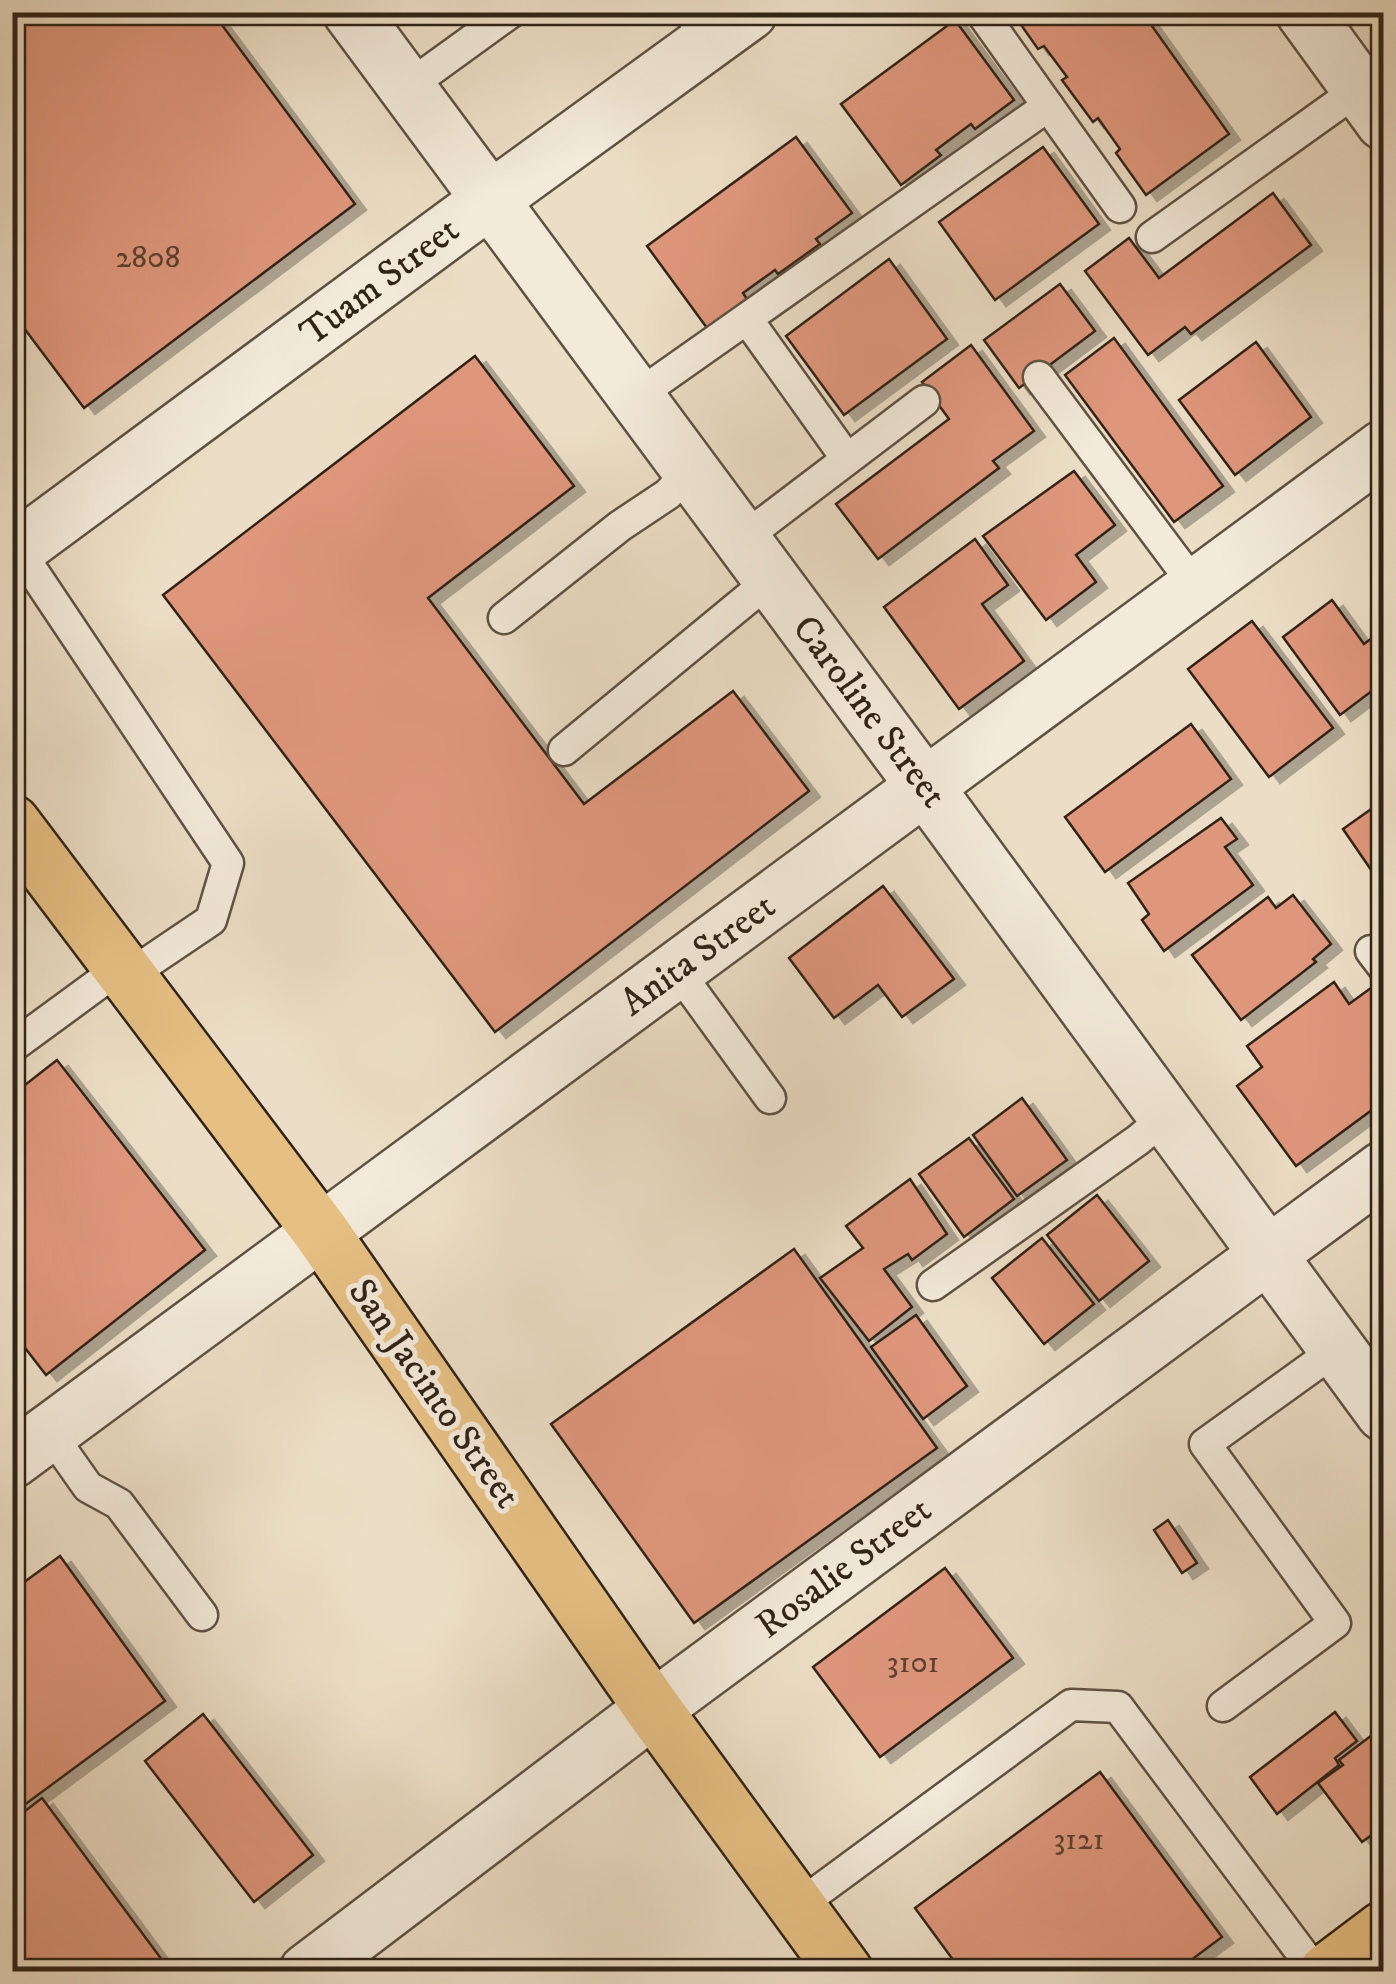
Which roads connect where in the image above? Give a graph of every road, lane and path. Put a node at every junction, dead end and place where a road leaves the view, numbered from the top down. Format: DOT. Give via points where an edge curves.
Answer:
graph roads {
  1 [pos="351,12"];
  2 [pos="512,12"];
  3 [pos="981,12"];
  4 [pos="1304,12"];
  5 [pos="716,22"];
  6 [pos="406,88"];
  7 [pos="1048,106"];
  8 [pos="1371,106"];
  9 [pos="489,203"];
  10 [pos="1120,207"];
  11 [pos="1152,237"];
  12 [pos="747,319"];
  13 [pos="1039,377"];
  14 [pos="634,398"];
  15 [pos="924,401"];
  16 [pos="1384,448"];
  17 [pos="847,460"];
  18 [pos="690,470"];
  19 [pos="15,551"];
  20 [pos="756,560"];
  21 [pos="1196,586"];
  22 [pos="504,618"];
  23 [pos="564,750"];
  24 [pos="926,788"];
  25 [pos="12,823"];
  26 [pos="677,970"];
  27 [pos="125,972"];
  28 [pos="12,1047"];
  29 [pos="770,1098"];
  30 [pos="1166,1116"];
  31 [pos="1384,1169"];
  32 [pos="320,1232"];
  33 [pos="1267,1254"];
  34 [pos="932,1284"];
  35 [pos="1337,1349"];
  36 [pos="1384,1414"];
  37 [pos="31,1446"];
  38 [pos="202,1615"];
  39 [pos="1223,1706"];
  40 [pos="653,1710"];
  41 [pos="798,1906"];
  42 [pos="1384,1930"];
  43 [pos="307,1972"];
  44 [pos="846,1972"];
  45 [pos="1316,1972"];
  46 [pos="1327,1972"];
  1 -- 6 [label="street, Caroline Street"];
  2 -- 6 [label="lane"];
  3 -- 7 [label="lane"];
  4 -- 8 [label="street"];
  5 -- 9 [label="street, Tuam Street"];
  6 -- 9 [label="street, Caroline Street"];
  7 -- 10 [label="lane"];
  7 -- 12 [label="lane"];
  8 -- 11 [label="lane"];
  9 -- 14 [label="street, Caroline Street"];
  9 -- 19 [label="street, Tuam Street"];
  12 -- 14 [label="lane"];
  12 -- 17 [label="lane"];
  13 -- 21 [label="lane"];
  14 -- 18 [label="street, Caroline Street"];
  15 -- 17 [label="lane"];
  16 -- 21 [label="street, Anita Street"];
  17 -- 20 [label="lane"];
  18 -- 20 [label="street, Caroline Street"];
  18 -- 22 [label="lane" via="668,494"];
  19 -- 27 [label="lane" via="228,863 211,920"];
  20 -- 23 [label="lane" via="745,604"];
  20 -- 24 [label="street, Caroline Street"];
  21 -- 24 [label="street, Anita Street"];
  24 -- 26 [label="street, Anita Street"];
  24 -- 30 [label="street, Caroline Street"];
  25 -- 27 [label="main road, San Jacinto Street"];
  26 -- 29 [label="lane"];
  26 -- 32 [label="street, Anita Street"];
  27 -- 28 [label="lane"];
  27 -- 32 [label="main road, San Jacinto Street"];
  30 -- 33 [label="street, Caroline Street"];
  30 -- 34 [label="lane"];
  31 -- 33 [label="street, Rosalie Street"];
  32 -- 37 [label="street, Anita Street"];
  32 -- 40 [label="main road, San Jacinto Street"];
  33 -- 35 [label="street, Caroline Street"];
  33 -- 40 [label="street, Rosalie Street"];
  35 -- 36 [label="street, Caroline Street"];
  35 -- 39 [label="lane" via="1206,1444 1335,1622"];
  37 -- 38 [label="lane" via="119,1504"];
  40 -- 41 [label="main road, San Jacinto Street"];
  40 -- 43 [label="street, Rosalie Street"];
  41 -- 44 [label="main road, San Jacinto Street"];
  41 -- 45 [label="lane" via="1071,1705 1118,1708"];
  42 -- 46 [label="main road"];
}
